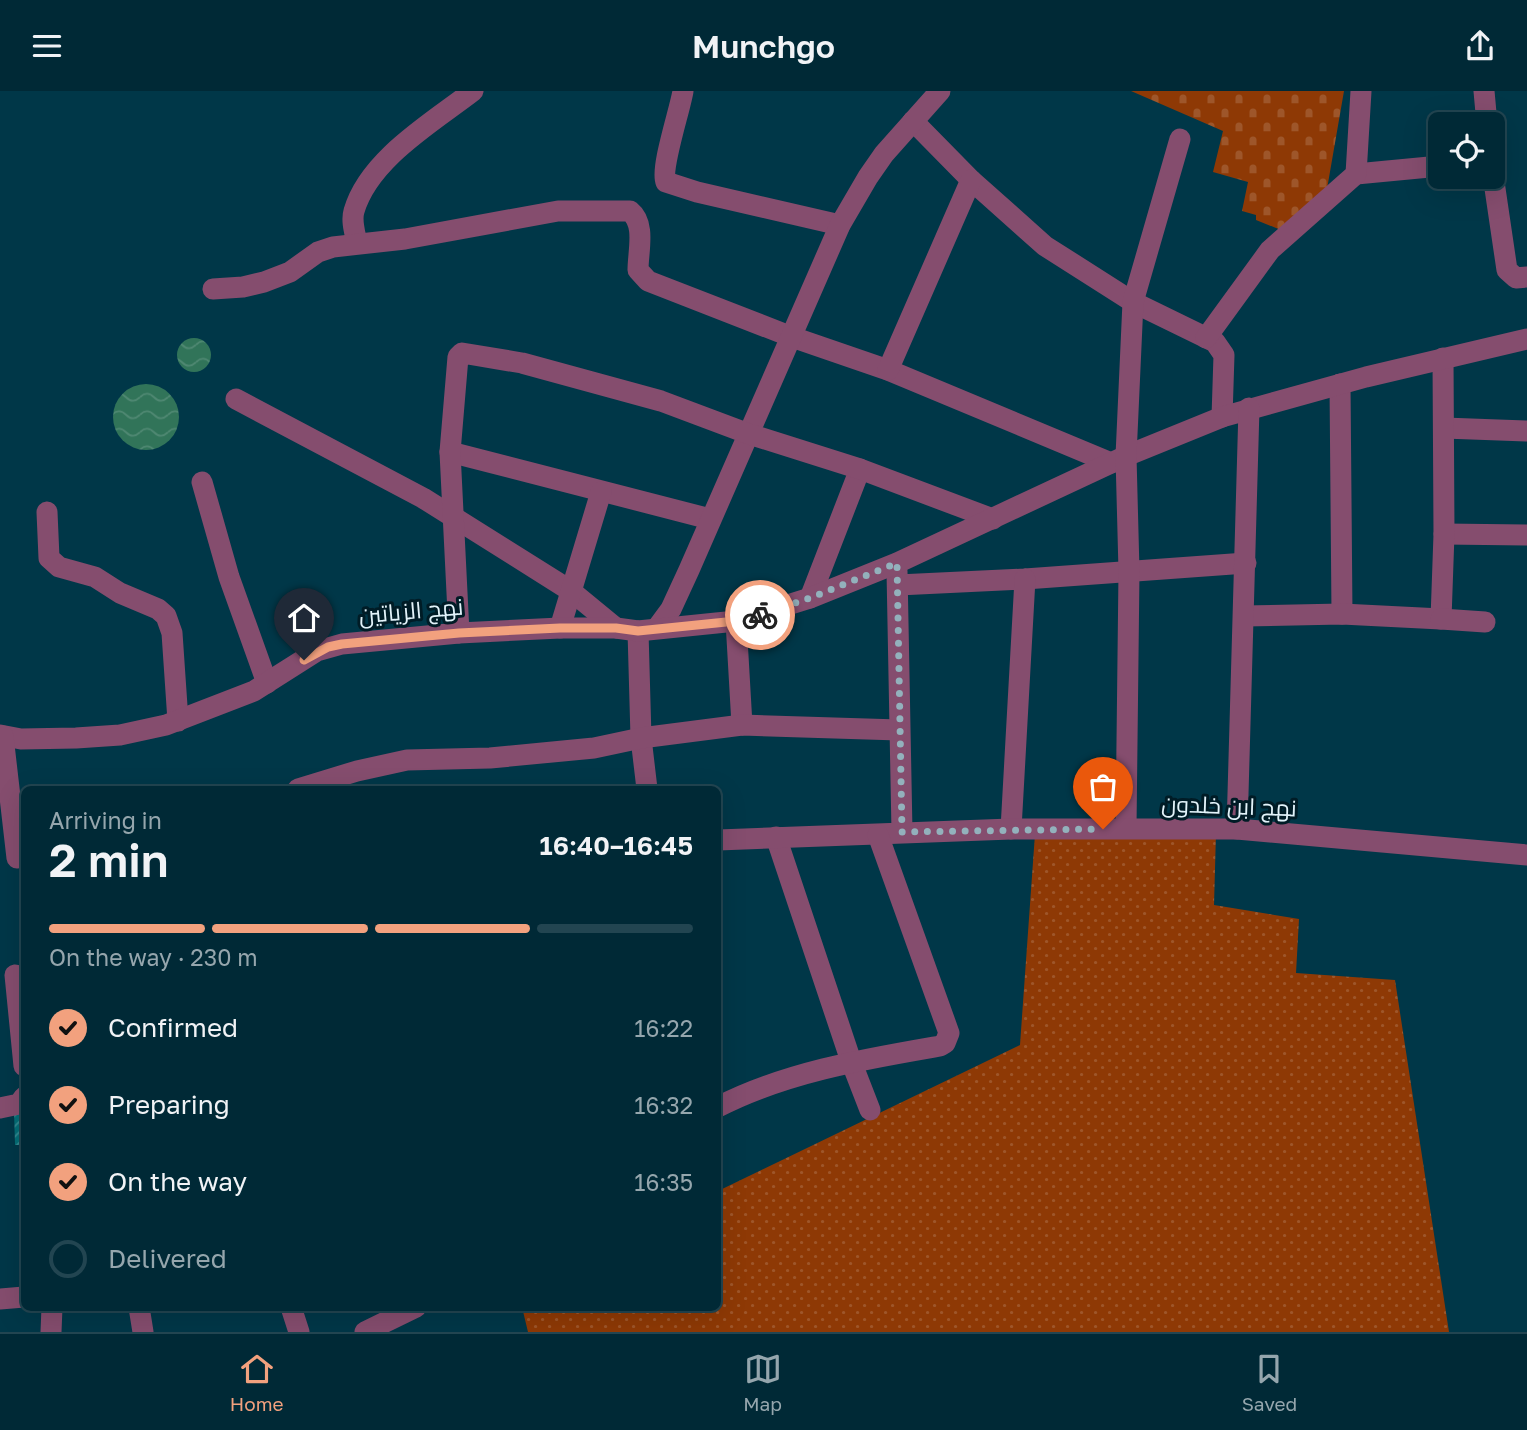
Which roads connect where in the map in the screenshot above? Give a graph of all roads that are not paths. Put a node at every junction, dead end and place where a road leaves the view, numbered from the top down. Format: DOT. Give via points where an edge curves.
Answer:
graph roads {
  1 [pos="473,91"];
  2 [pos="683,91"];
  3 [pos="940,91"];
  4 [pos="1361,91"];
  5 [pos="1484,91"];
  6 [pos="916,107"];
  7 [pos="1486,112"];
  8 [pos="1180,139"];
  9 [pos="1428,167"];
  10 [pos="1356,174"];
  11 [pos="971,180"];
  12 [pos="1495,189"];
  13 [pos="840,225"];
  14 [pos="357,243"];
  15 [pos="1527,277"];
  16 [pos="213,289"];
  17 [pos="1133,303"];
  18 [pos="792,337"];
  19 [pos="1206,338"];
  20 [pos="1527,339"];
  21 [pos="1443,358"];
  22 [pos="888,370"];
  23 [pos="1340,384"];
  24 [pos="236,399"];
  25 [pos="1250,408"];
  26 [pos="1222,417"];
  27 [pos="1444,428"];
  28 [pos="1527,431"];
  29 [pos="749,434"];
  30 [pos="450,452"];
  31 [pos="1119,459"];
  32 [pos="860,469"];
  33 [pos="202,482"];
  34 [pos="601,492"];
  35 [pos="47,512"];
  36 [pos="452,519"];
  37 [pos="710,519"];
  38 [pos="993,519"];
  39 [pos="1444,534"];
  40 [pos="1527,535"];
  41 [pos="1246,562"];
  42 [pos="897,563"];
  43 [pos="1129,571"];
  44 [pos="1025,579"];
  45 [pos="898,585"];
  46 [pos="571,591"];
  47 [pos="810,598"];
  48 [pos="1342,614"];
  49 [pos="1244,617"];
  50 [pos="1441,619"];
  51 [pos="736,621"];
  52 [pos="1485,622"];
  53 [pos="560,628"];
  54 [pos="616,628"];
  55 [pos="647,629"];
  56 [pos="459,633"];
  57 [pos="267,683"];
  58 [pos="178,721"];
  59 [pos="742,725"];
  60 [pos="899,730"];
  61 [pos="1,736"];
  62 [pos="641,739"];
  63 [pos="308,786"];
  64 [pos="647,786"];
  65 [pos="1126,828"];
  66 [pos="1012,829"];
  67 [pos="1237,829"];
  68 [pos="902,832"];
  69 [pos="878,835"];
  70 [pos="776,837"];
  71 [pos="721,840"];
  72 [pos="1527,855"];
  73 [pos="14,859"];
  74 [pos="13,975"];
  75 [pos="21,1041"];
  76 [pos="851,1061"];
  77 [pos="21,1101"];
  78 [pos="721,1106"];
  79 [pos="0,1108"];
  80 [pos="870,1109"];
  81 [pos="21,1297"];
  82 [pos="0,1299"];
  83 [pos="52,1311"];
  84 [pos="140,1311"];
  85 [pos="292,1311"];
  86 [pos="408,1311"];
  87 [pos="51,1332"];
  88 [pos="143,1332"];
  89 [pos="299,1332"];
  90 [pos="365,1332"];
  1 -- 14 [label="street" via="400,146 370,180 354,211"];
  2 -- 13 [label="street" via="666,182"];
  3 -- 6 [label="street"];
  4 -- 10 [label="street"];
  5 -- 7 [label="street"];
  6 -- 11 [label="street"];
  6 -- 13 [label="street"];
  8 -- 17 [label="street"];
  9 -- 10 [label="street"];
  10 -- 19 [label="street" via="1270,250"];
  11 -- 17 [label="street" via="1045,246"];
  11 -- 22 [label="street"];
  12 -- 15 [label="street" via="1507,270 1516,278"];
  13 -- 18 [label="street"];
  14 -- 16 [label="street" via="318,252 290,272 264,282"];
  14 -- 18 [label="street" via="405,239 558,211 630,211 640,224 638,270 648,281"];
  17 -- 19 [label="street"];
  17 -- 31 [label="street"];
  18 -- 22 [label="street"];
  18 -- 29 [label="street"];
  19 -- 26 [label="street" via="1224,355"];
  20 -- 21 [label="street, نهج الزياتين"];
  21 -- 23 [label="street, نهج الزياتين"];
  21 -- 27 [label="street"];
  22 -- 31 [label="street"];
  23 -- 25 [label="street, نهج الزياتين"];
  23 -- 48 [label="street"];
  24 -- 36 [label="street" via="423,498"];
  25 -- 26 [label="street, نهج الزياتين"];
  25 -- 41 [label="street"];
  26 -- 31 [label="street, نهج الزياتين"];
  27 -- 28 [label="street"];
  27 -- 39 [label="street"];
  29 -- 30 [label="street" via="661,401 522,363 462,353"];
  29 -- 32 [label="street"];
  29 -- 37 [label="street"];
  30 -- 34 [label="street"];
  30 -- 36 [label="street"];
  31 -- 38 [label="street, نهج الزياتين"];
  31 -- 43 [label="street"];
  32 -- 38 [label="street"];
  32 -- 47 [label="street"];
  33 -- 57 [label="street" via="229,577"];
  34 -- 37 [label="street"];
  34 -- 46 [label="street"];
  35 -- 58 [label="street" via="53,563 95,577 158,609 168,619"];
  36 -- 46 [label="street"];
  36 -- 56 [label="street"];
  37 -- 55 [label="street" via="671,609"];
  38 -- 42 [label="street, نهج الزياتين"];
  39 -- 40 [label="street"];
  39 -- 50 [label="street"];
  41 -- 43 [label="street"];
  41 -- 49 [label="street"];
  42 -- 45 [label="street"];
  42 -- 47 [label="street, نهج الزياتين"];
  43 -- 44 [label="street"];
  43 -- 65 [label="street"];
  44 -- 45 [label="street"];
  44 -- 66 [label="street"];
  45 -- 60 [label="street"];
  46 -- 53 [label="street"];
  46 -- 54 [label="street"];
  47 -- 51 [label="street, نهج الزياتين"];
  48 -- 49 [label="street"];
  48 -- 50 [label="street"];
  49 -- 67 [label="street"];
  50 -- 52 [label="street"];
  51 -- 55 [label="street, نهج الزياتين"];
  51 -- 59 [label="street"];
  53 -- 54 [label="street, نهج الزياتين"];
  53 -- 56 [label="street, نهج الزياتين"];
  54 -- 55 [label="street, نهج الزياتين"];
  55 -- 62 [label="street"];
  56 -- 57 [label="street, نهج الزياتين" via="328,647"];
  57 -- 58 [label="street, نهج الزياتين"];
  58 -- 61 [label="street, نهج الزياتين" via="120,735"];
  59 -- 60 [label="street"];
  59 -- 62 [label="street"];
  60 -- 68 [label="street"];
  61 -- 73 [label="street"];
  62 -- 63 [label="street" via="490,758 407,760"];
  62 -- 64 [label="street"];
  65 -- 66 [label="street, نهج ابن خلدون"];
  65 -- 67 [label="street, نهج ابن خلدون"];
  66 -- 68 [label="street, نهج ابن خلدون"];
  67 -- 72 [label="street, نهج ابن خلدون"];
  68 -- 69 [label="street, نهج ابن خلدون"];
  69 -- 70 [label="street, نهج ابن خلدون"];
  69 -- 76 [label="street" via="949,1033 940,1046"];
  70 -- 71 [label="street, نهج ابن خلدون"];
  70 -- 76 [label="street"];
  74 -- 75 [label="street"];
  76 -- 78 [label="street"];
  76 -- 80 [label="street"];
  77 -- 79 [label="street"];
  81 -- 82 [label="street"];
  83 -- 87 [label="street"];
  84 -- 88 [label="street"];
  85 -- 89 [label="street"];
  86 -- 90 [label="street"];
}
